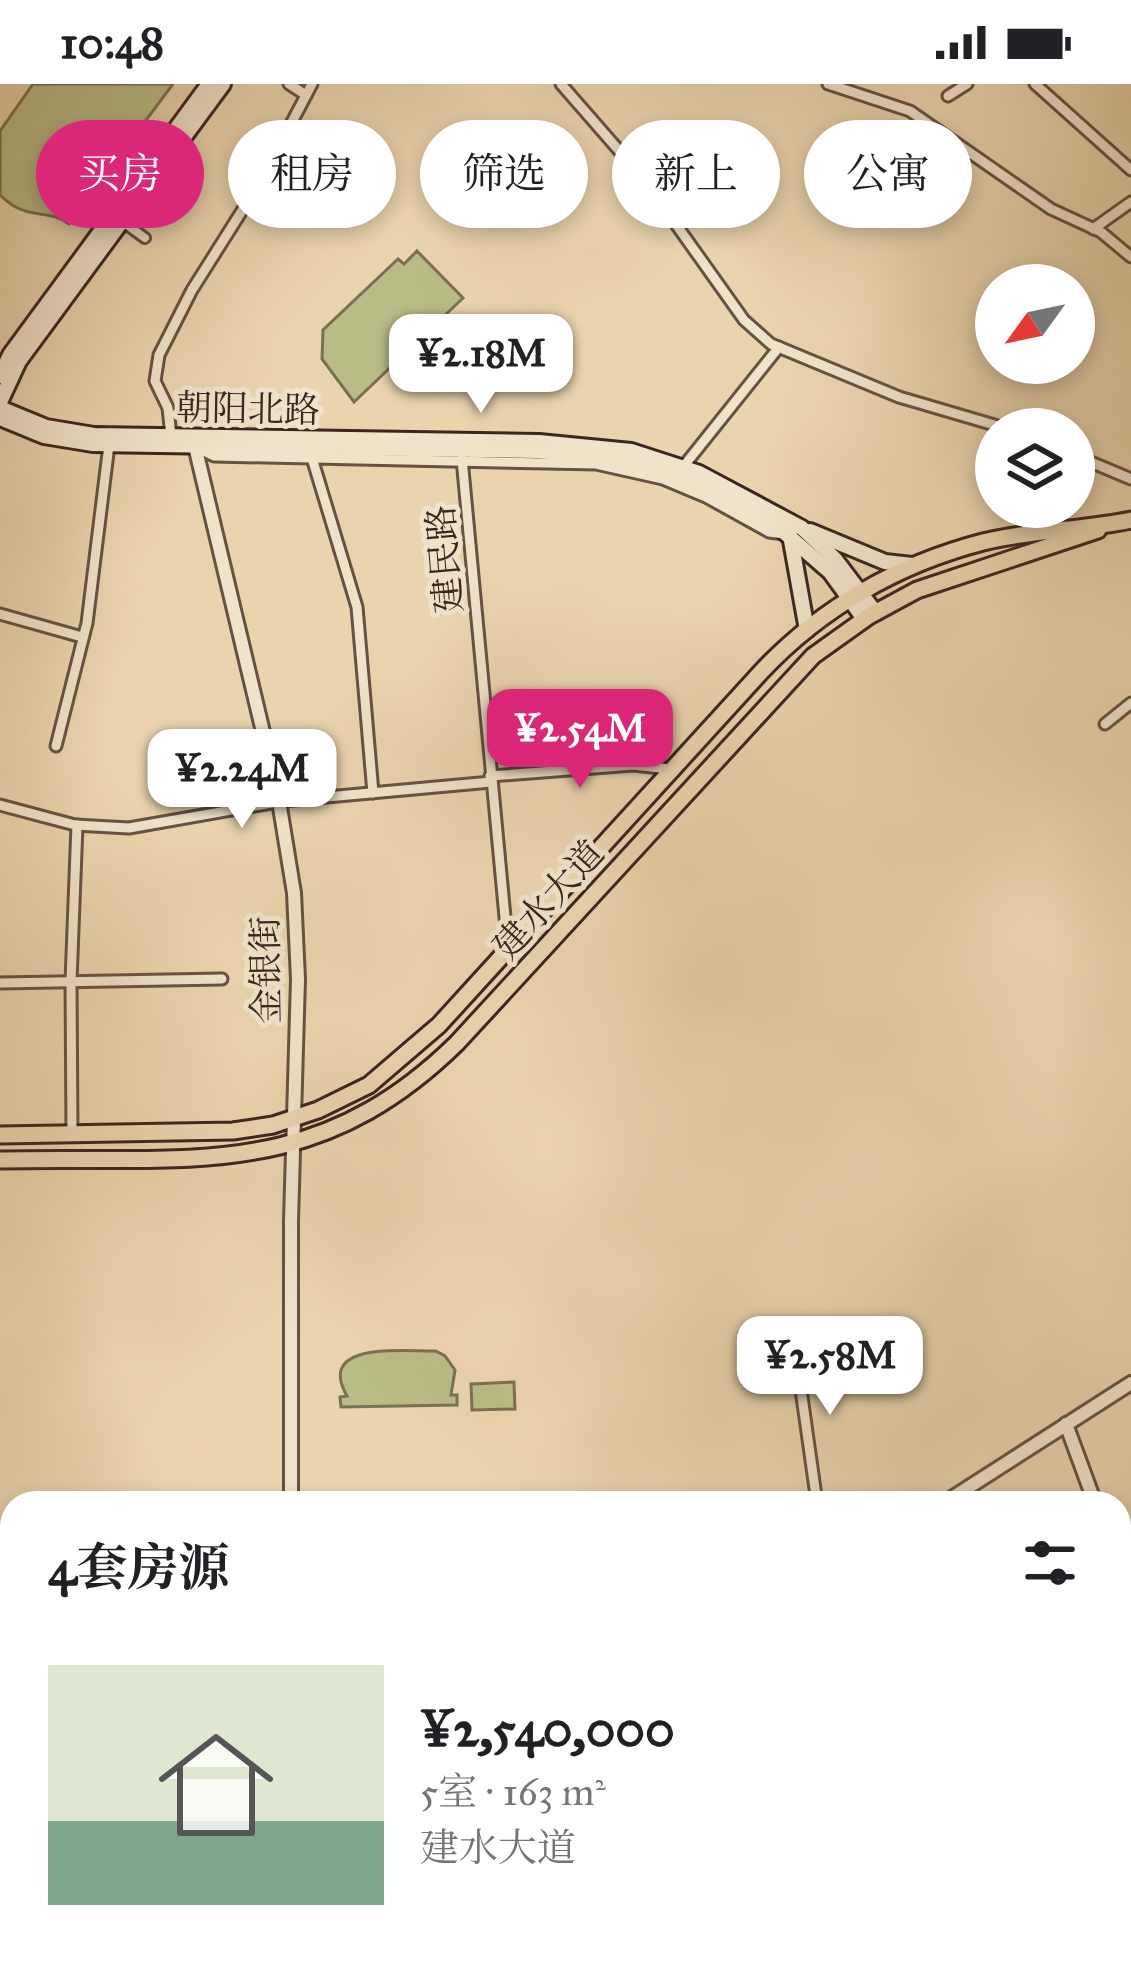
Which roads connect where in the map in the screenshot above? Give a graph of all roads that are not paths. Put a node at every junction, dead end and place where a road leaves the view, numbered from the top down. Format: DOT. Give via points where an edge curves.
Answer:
graph roads {
  1 [pos="209,84"];
  2 [pos="223,84"];
  3 [pos="290,84"];
  4 [pos="312,84"];
  5 [pos="561,84"];
  6 [pos="828,84"];
  7 [pos="967,84"];
  8 [pos="1035,84"];
  9 [pos="306,95"];
  10 [pos="948,96"];
  11 [pos="196,120"];
  12 [pos="1131,170"];
  13 [pos="1131,202"];
  14 [pos="117,228"];
  15 [pos="131,228"];
  16 [pos="1093,229"];
  17 [pos="145,238"];
  18 [pos="1131,257"];
  19 [pos="779,347"];
  20 [pos="0,376"];
  21 [pos="0,405"];
  22 [pos="0,418"];
  23 [pos="975,419"];
  24 [pos="170,436"];
  25 [pos="109,445"];
  26 [pos="195,446"];
  27 [pos="462,456"];
  28 [pos="312,458"];
  29 [pos="1095,464"];
  30 [pos="682,467"];
  31 [pos="1131,479"];
  32 [pos="1125,517"];
  33 [pos="796,532"];
  34 [pos="912,566"];
  35 [pos="855,596"];
  36 [pos="0,614"];
  37 [pos="870,616"];
  38 [pos="807,629"];
  39 [pos="82,637"];
  40 [pos="1131,703"];
  41 [pos="1105,724"];
  42 [pos="56,746"];
  43 [pos="672,770"];
  44 [pos="490,779"];
  45 [pos="373,793"];
  46 [pos="280,802"];
  47 [pos="0,806"];
  48 [pos="77,825"];
  49 [pos="508,950"];
  50 [pos="222,979"];
  51 [pos="71,981"];
  52 [pos="0,983"];
  53 [pos="294,1119"];
  54 [pos="72,1133"];
  55 [pos="0,1135"];
  56 [pos="293,1146"];
  57 [pos="0,1160"];
  58 [pos="794,1340"];
  59 [pos="1131,1383"];
  60 [pos="1066,1424"];
  61 [pos="291,1491"];
  62 [pos="815,1491"];
  63 [pos="963,1491"];
  64 [pos="1091,1491"];
  1 -- 20 [label="main road"];
  2 -- 11 [label="main road"];
  3 -- 9 [label="street"];
  4 -- 9 [label="street"];
  5 -- 19 [label="street" via="644,178 743,320"];
  6 -- 16 [label="street" via="910,111"];
  7 -- 10 [label="street"];
  8 -- 12 [label="street"];
  9 -- 24 [label="street" via="159,355 154,381"];
  13 -- 16 [label="street"];
  14 -- 21 [label="main road" via="19,362"];
  15 -- 17 [label="street"];
  16 -- 18 [label="street"];
  19 -- 23 [label="street"];
  19 -- 30 [label="street"];
  21 -- 24 [label="main road, 朝阳北路" via="70,432"];
  22 -- 25 [label="main road, 朝阳北路" via="44,436"];
  24 -- 30 [label="main road, 朝阳北路" via="577,443"];
  25 -- 26 [label="main road, 朝阳北路"];
  25 -- 39 [label="street"];
  26 -- 27 [label="main road, 朝阳北路"];
  26 -- 28 [label="street" via="214,456"];
  26 -- 46 [label="street, 金银街"];
  27 -- 28 [label="street"];
  27 -- 33 [label="main road, 朝阳北路" via="577,453 647,465"];
  27 -- 44 [label="street, 建民路"];
  28 -- 45 [label="street" via="357,608"];
  29 -- 31 [label="street"];
  30 -- 33 [label="main road, 朝阳北路"];
  32 -- 34 [label="main road, 建水大道" via="986,541"];
  32 -- 37 [label="main road, 建水大道" via="932,584"];
  33 -- 34 [label="main road"];
  33 -- 35 [label="main road, 朝阳北路" via="835,559"];
  33 -- 38 [label="main road"];
  34 -- 35 [label="main road, 建水大道"];
  35 -- 37 [label="main road, 朝阳北路"];
  35 -- 38 [label="main road, 建水大道"];
  36 -- 39 [label="street"];
  37 -- 56 [label="main road, 建水大道" via="790,677 441,1059 383,1106"];
  38 -- 43 [label="main road, 建水大道"];
  39 -- 42 [label="street"];
  40 -- 41 [label="street"];
  43 -- 44 [label="street" via="633,765"];
  43 -- 49 [label="main road, 建水大道"];
  44 -- 45 [label="street"];
  44 -- 49 [label="street, 建民路"];
  45 -- 46 [label="street"];
  46 -- 48 [label="street" via="129,828"];
  46 -- 53 [label="street, 金银街" via="296,920"];
  47 -- 48 [label="street"];
  48 -- 51 [label="street"];
  49 -- 53 [label="main road, 建水大道" via="395,1066"];
  50 -- 51 [label="street"];
  51 -- 52 [label="street"];
  51 -- 54 [label="street"];
  53 -- 54 [label="main road, 建水大道" via="232,1131"];
  53 -- 56 [label="street, 金银街"];
  54 -- 55 [label="main road, 建水大道"];
  56 -- 57 [label="main road, 建水大道" via="234,1156"];
  56 -- 61 [label="street, 金银街"];
  58 -- 62 [label="street"];
  59 -- 60 [label="street"];
  60 -- 63 [label="street"];
  60 -- 64 [label="street"];
}
